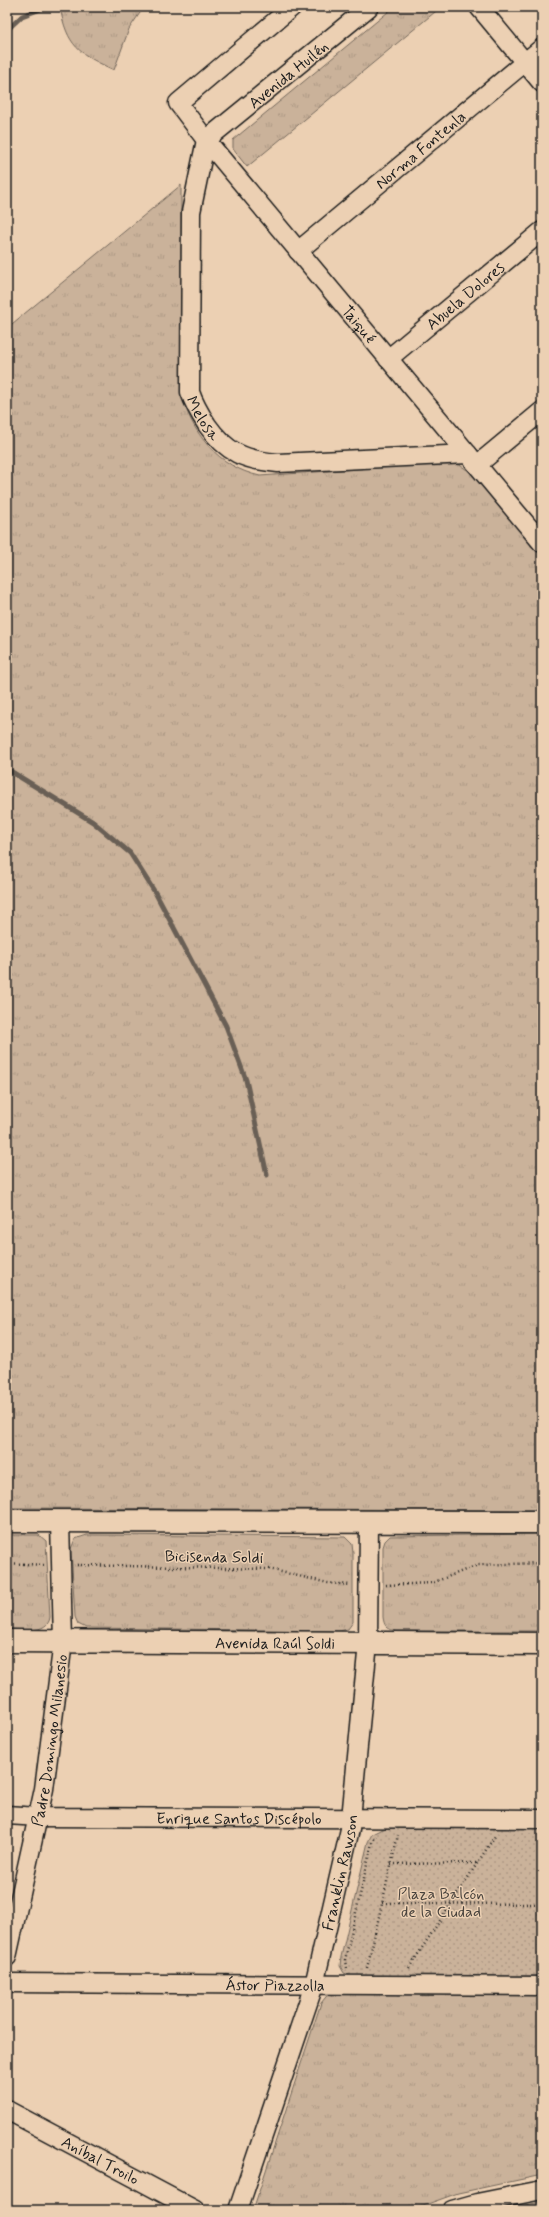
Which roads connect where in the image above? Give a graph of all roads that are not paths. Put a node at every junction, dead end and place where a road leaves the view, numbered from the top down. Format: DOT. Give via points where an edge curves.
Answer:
graph roads {
  1 [pos="292,7"];
  2 [pos="369,7"];
  3 [pos="479,7"];
  4 [pos="542,48"];
  5 [pos="525,62"];
  6 [pos="542,83"];
  7 [pos="206,140"];
  8 [pos="542,231"];
  9 [pos="298,251"];
  10 [pos="388,359"];
  11 [pos="542,411"];
  12 [pos="472,459"];
  13 [pos="542,543"];
  14 [pos="7,1521"];
  15 [pos="60,1521"];
  16 [pos="369,1521"];
  17 [pos="542,1522"];
  18 [pos="7,1641"];
  19 [pos="63,1642"];
  20 [pos="368,1643"];
  21 [pos="542,1644"];
  22 [pos="7,1815"];
  23 [pos="39,1817"];
  24 [pos="352,1818"];
  25 [pos="542,1819"];
  26 [pos="7,1957"];
  27 [pos="7,1984"];
  28 [pos="314,1985"];
  29 [pos="542,1986"];
  30 [pos="7,2110"];
  31 [pos="542,2190"];
  32 [pos="195,2210"];
  33 [pos="238,2210"];
  34 [pos="452,2210"];
  1 -- 7 [label="street, Taiqué" via="178,103"];
  2 -- 7 [label="street, Avenida Huilén"];
  3 -- 5 [label="street"];
  4 -- 5 [label="street, Norma Fontenla"];
  5 -- 6 [label="street"];
  5 -- 9 [label="street, Norma Fontenla"];
  7 -- 9 [label="street, Taiqué"];
  7 -- 12 [label="street, Melosa" via="191,212 189,383 196,407 217,438 243,457 278,463"];
  8 -- 10 [label="street, Abuela Dolores"];
  9 -- 10 [label="street, Taiqué"];
  10 -- 12 [label="street, Taiqué"];
  11 -- 12 [label="street"];
  12 -- 13 [label="street, Taiqué"];
  14 -- 15 [label="main road"];
  15 -- 16 [label="main road"];
  15 -- 19 [label="street, Padre Domingo Milanesio"];
  16 -- 17 [label="main road"];
  16 -- 20 [label="street, Franklin Rawson"];
  18 -- 19 [label="main road, Avenida Raúl Soldi"];
  19 -- 20 [label="main road, Avenida Raúl Soldi"];
  19 -- 23 [label="street, Padre Domingo Milanesio"];
  20 -- 21 [label="main road, Avenida Raúl Soldi"];
  20 -- 24 [label="street, Franklin Rawson"];
  22 -- 23 [label="street, Enrique Santos Discépolo"];
  23 -- 24 [label="street, Enrique Santos Discépolo"];
  23 -- 26 [label="street, Padre Domingo Milanesio"];
  24 -- 25 [label="street, Enrique Santos Discépolo"];
  24 -- 28 [label="street, Franklin Rawson"];
  27 -- 28 [label="street, Ástor Piazzolla"];
  28 -- 29 [label="street, Ástor Piazzolla"];
  28 -- 33 [label="street, Franklin Rawson"];
  30 -- 32 [label="street, Aníbal Troilo"];
  31 -- 34 [label="street"];
}
